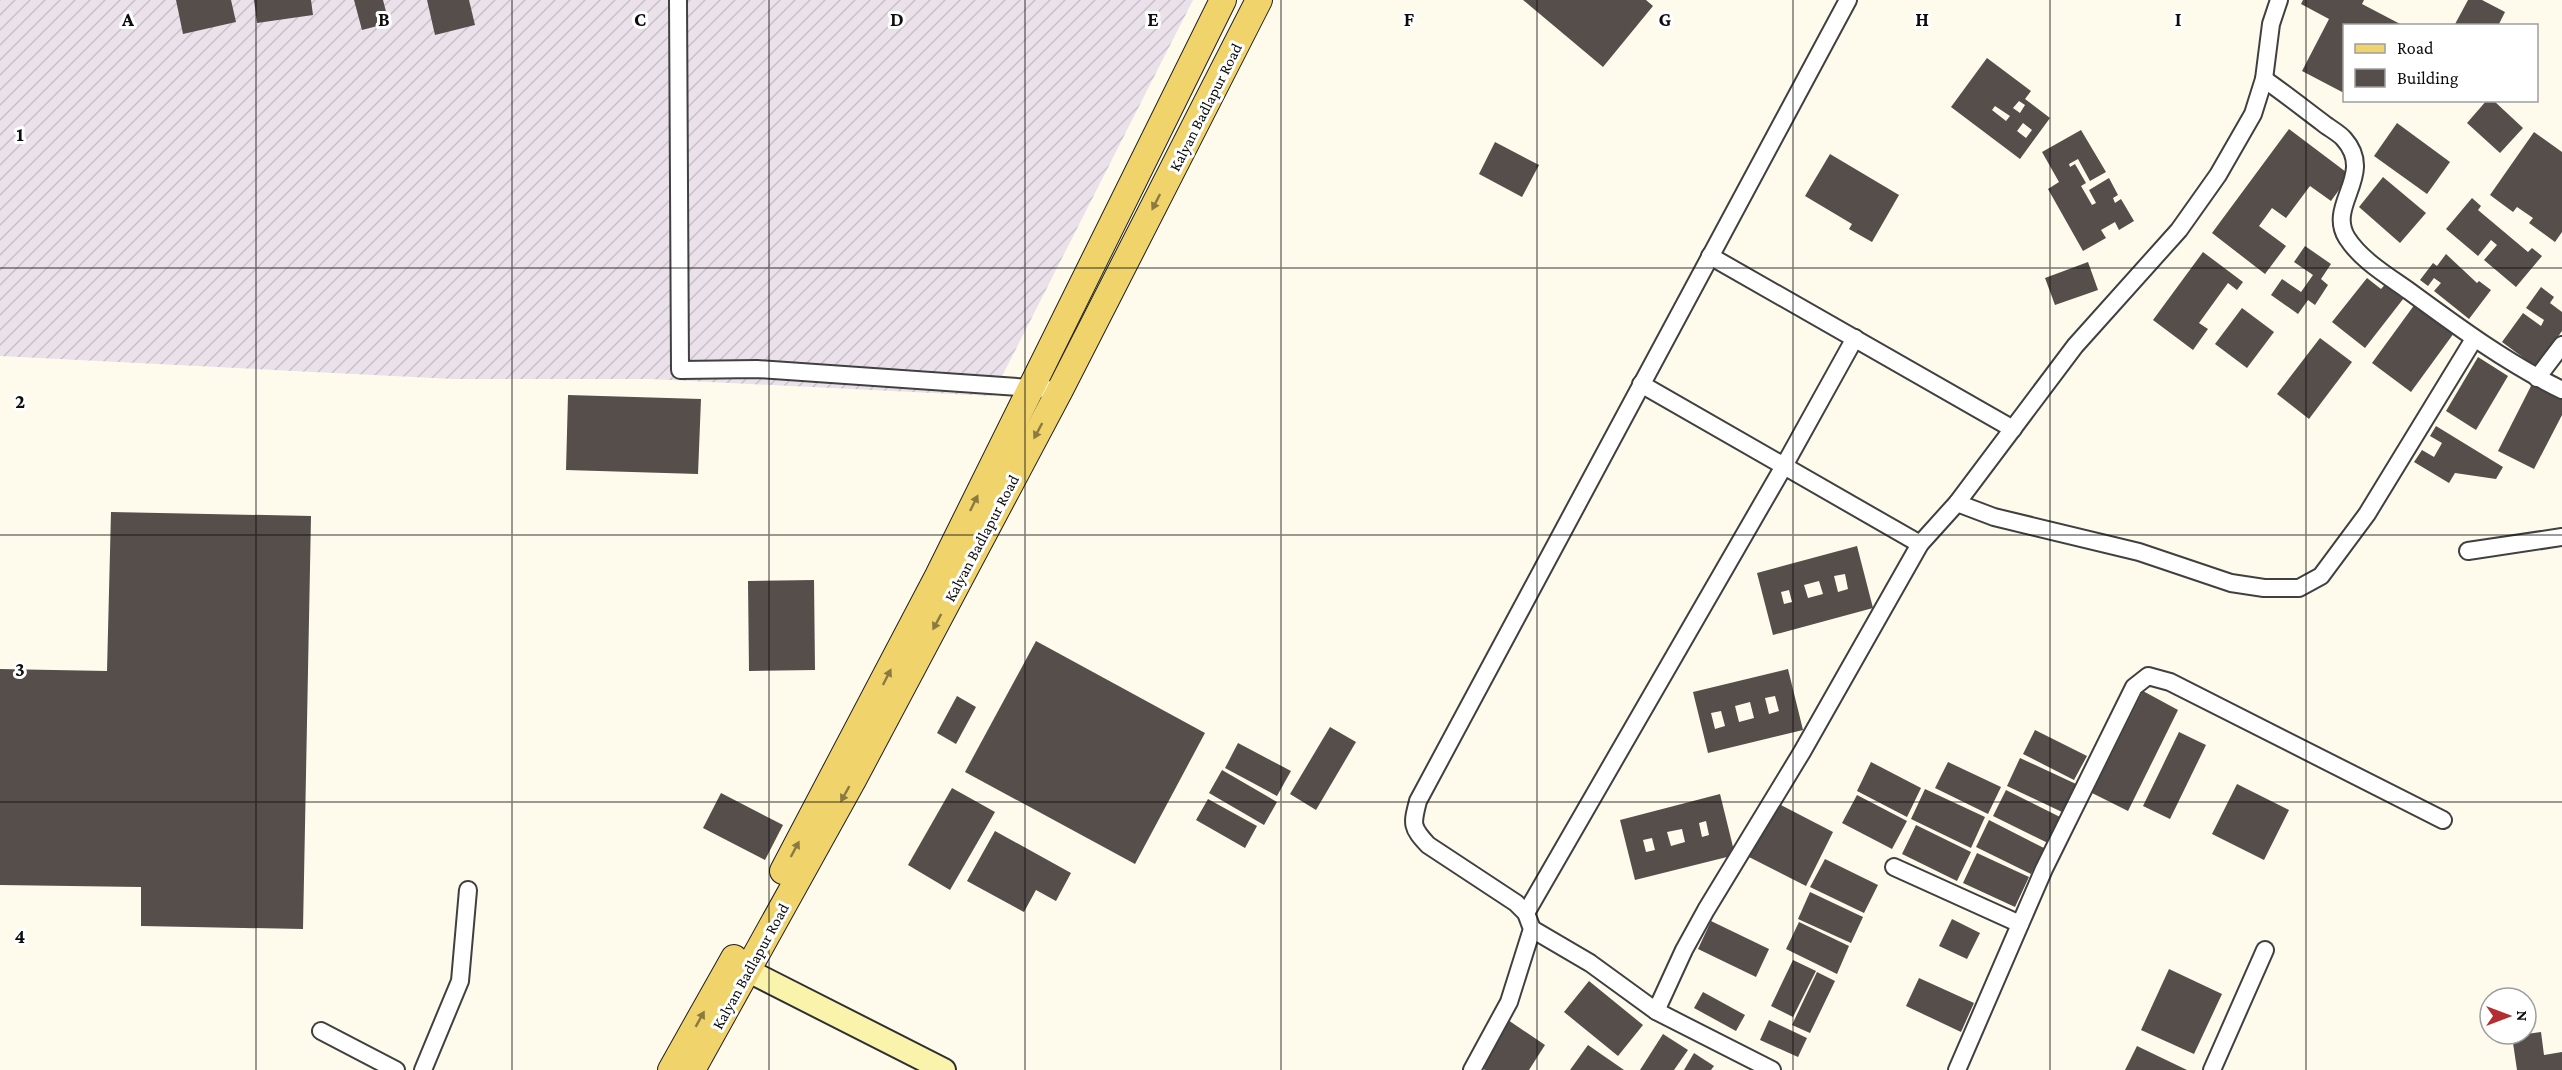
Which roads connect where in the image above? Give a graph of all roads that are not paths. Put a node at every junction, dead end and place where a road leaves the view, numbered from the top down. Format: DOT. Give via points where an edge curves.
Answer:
graph roads {
  1 [pos="678,0"];
  2 [pos="1223,0"];
  3 [pos="1259,0"];
  4 [pos="1848,0"];
  5 [pos="2279,0"];
  6 [pos="2264,79"];
  7 [pos="1710,256"];
  8 [pos="1855,338"];
  9 [pos="2475,339"];
  10 [pos="2562,345"];
  11 [pos="2537,378"];
  12 [pos="1641,384"];
  13 [pos="1031,388"];
  14 [pos="1060,390"];
  15 [pos="2562,390"];
  16 [pos="2013,429"];
  17 [pos="1784,466"];
  18 [pos="1957,503"];
  19 [pos="2562,537"];
  20 [pos="1920,544"];
  21 [pos="2468,551"];
  22 [pos="2443,820"];
  23 [pos="1894,867"];
  24 [pos="468,890"];
  25 [pos="1529,921"];
  26 [pos="2020,924"];
  27 [pos="2265,950"];
  28 [pos="740,967"];
  29 [pos="1656,1011"];
  30 [pos="321,1031"];
  31 [pos="396,1070"];
  32 [pos="423,1070"];
  33 [pos="671,1070"];
  34 [pos="692,1070"];
  35 [pos="944,1070"];
  36 [pos="1472,1070"];
  37 [pos="1772,1070"];
  38 [pos="1957,1070"];
  39 [pos="2212,1070"];
  1 -- 13 [label="street" via="681,370 757,369"];
  2 -- 13 [label="main road, Kalyan Badlapur Road"];
  3 -- 14 [label="main road, Kalyan Badlapur Road, one-way"];
  4 -- 7 [label="street"];
  5 -- 6 [label="street" via="2271,24"];
  6 -- 9 [label="street" via="2345,140 2354,157 2356,172 2341,223 2347,238 2371,263"];
  6 -- 16 [label="street" via="2253,114 2218,175 2179,230 2076,346"];
  7 -- 8 [label="street"];
  7 -- 12 [label="street"];
  8 -- 16 [label="street"];
  8 -- 17 [label="street"];
  9 -- 11 [label="street"];
  9 -- 18 [label="street" via="2367,514 2321,576 2299,588 2231,583 2139,552 1995,517"];
  10 -- 11 [label="street"];
  11 -- 15 [label="street"];
  12 -- 17 [label="street"];
  12 -- 25 [label="street" via="1418,801 1412,821 1417,834 1428,845 1516,903"];
  13 -- 14 [label="street"];
  28 -- 13 [label="main road, Kalyan Badlapur Road, one-way"];
  14 -- 28 [label="main road, Kalyan Badlapur Road, one-way" via="853,780"];
  16 -- 18 [label="street"];
  17 -- 20 [label="street"];
  17 -- 25 [label="street"];
  18 -- 20 [label="street"];
  19 -- 21 [label="street"];
  20 -- 29 [label="street" via="1802,752 1706,910"];
  22 -- 26 [label="street" via="2170,682 2148,676 2134,687"];
  23 -- 26 [label="street"];
  24 -- 32 [label="street" via="460,981"];
  25 -- 29 [label="street"];
  25 -- 36 [label="street" via="1509,1002"];
  26 -- 38 [label="street"];
  27 -- 39 [label="street"];
  33 -- 28 [label="main road, Kalyan Badlapur Road, one-way"];
  28 -- 34 [label="main road, Kalyan Badlapur Road"];
  28 -- 35 [label="street"];
  29 -- 37 [label="street"];
  30 -- 31 [label="street"];
}
